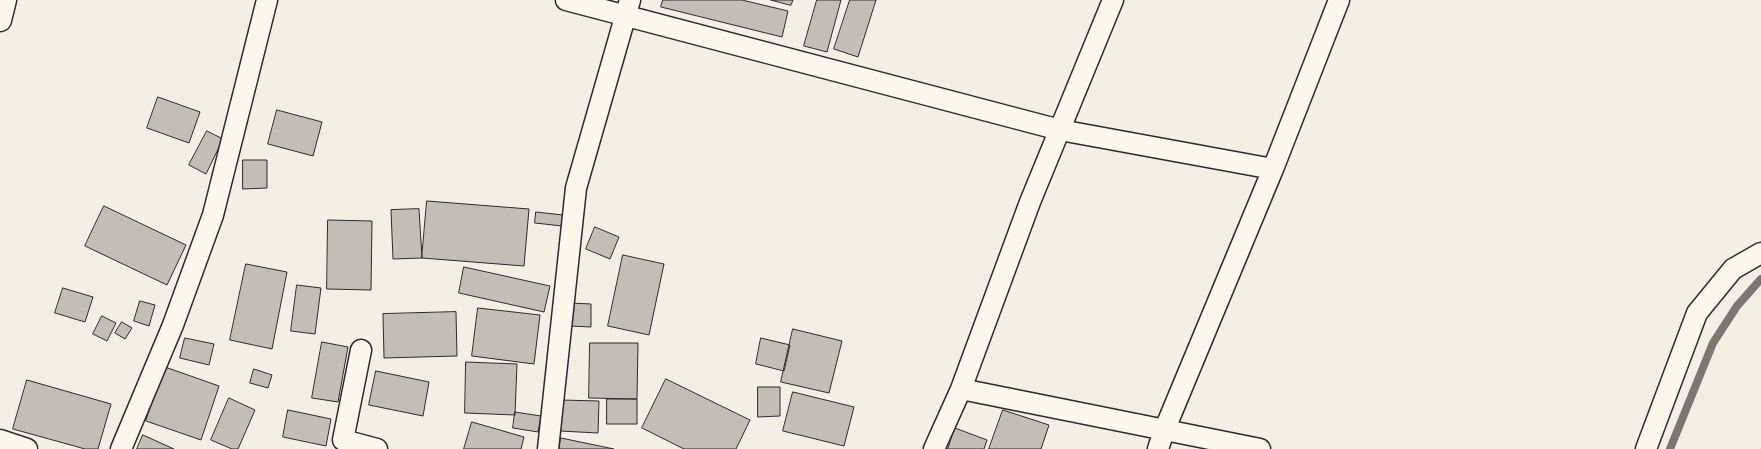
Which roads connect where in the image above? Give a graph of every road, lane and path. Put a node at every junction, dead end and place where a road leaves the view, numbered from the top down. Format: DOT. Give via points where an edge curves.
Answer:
graph roads {
  1 [pos="5,0"];
  2 [pos="267,0"];
  3 [pos="566,0"];
  4 [pos="1113,0"];
  5 [pos="1339,0"];
  6 [pos="628,8"];
  7 [pos="0,20"];
  8 [pos="1060,130"];
  9 [pos="1273,169"];
  10 [pos="1761,253"];
  11 [pos="361,350"];
  12 [pos="961,389"];
  13 [pos="0,440"];
  14 [pos="1161,440"];
  15 [pos="342,444"];
  16 [pos="27,449"];
  17 [pos="121,449"];
  18 [pos="377,449"];
  19 [pos="548,449"];
  20 [pos="934,449"];
  21 [pos="1260,449"];
  22 [pos="1646,449"];
  1 -- 7 [label="main road"];
  2 -- 17 [label="street" via="213,215 173,325"];
  3 -- 6 [label="street"];
  4 -- 8 [label="street"];
  5 -- 9 [label="street"];
  6 -- 8 [label="street"];
  6 -- 19 [label="street" via="576,188"];
  8 -- 9 [label="street"];
  8 -- 12 [label="street" via="1030,202"];
  9 -- 14 [label="street"];
  10 -- 22 [label="street" via="1733,269 1697,313"];
  11 -- 15 [label="street"];
  12 -- 14 [label="street"];
  12 -- 20 [label="street"];
  13 -- 16 [label="street"];
  14 -- 21 [label="street"];
  15 -- 18 [label="street"];
}
